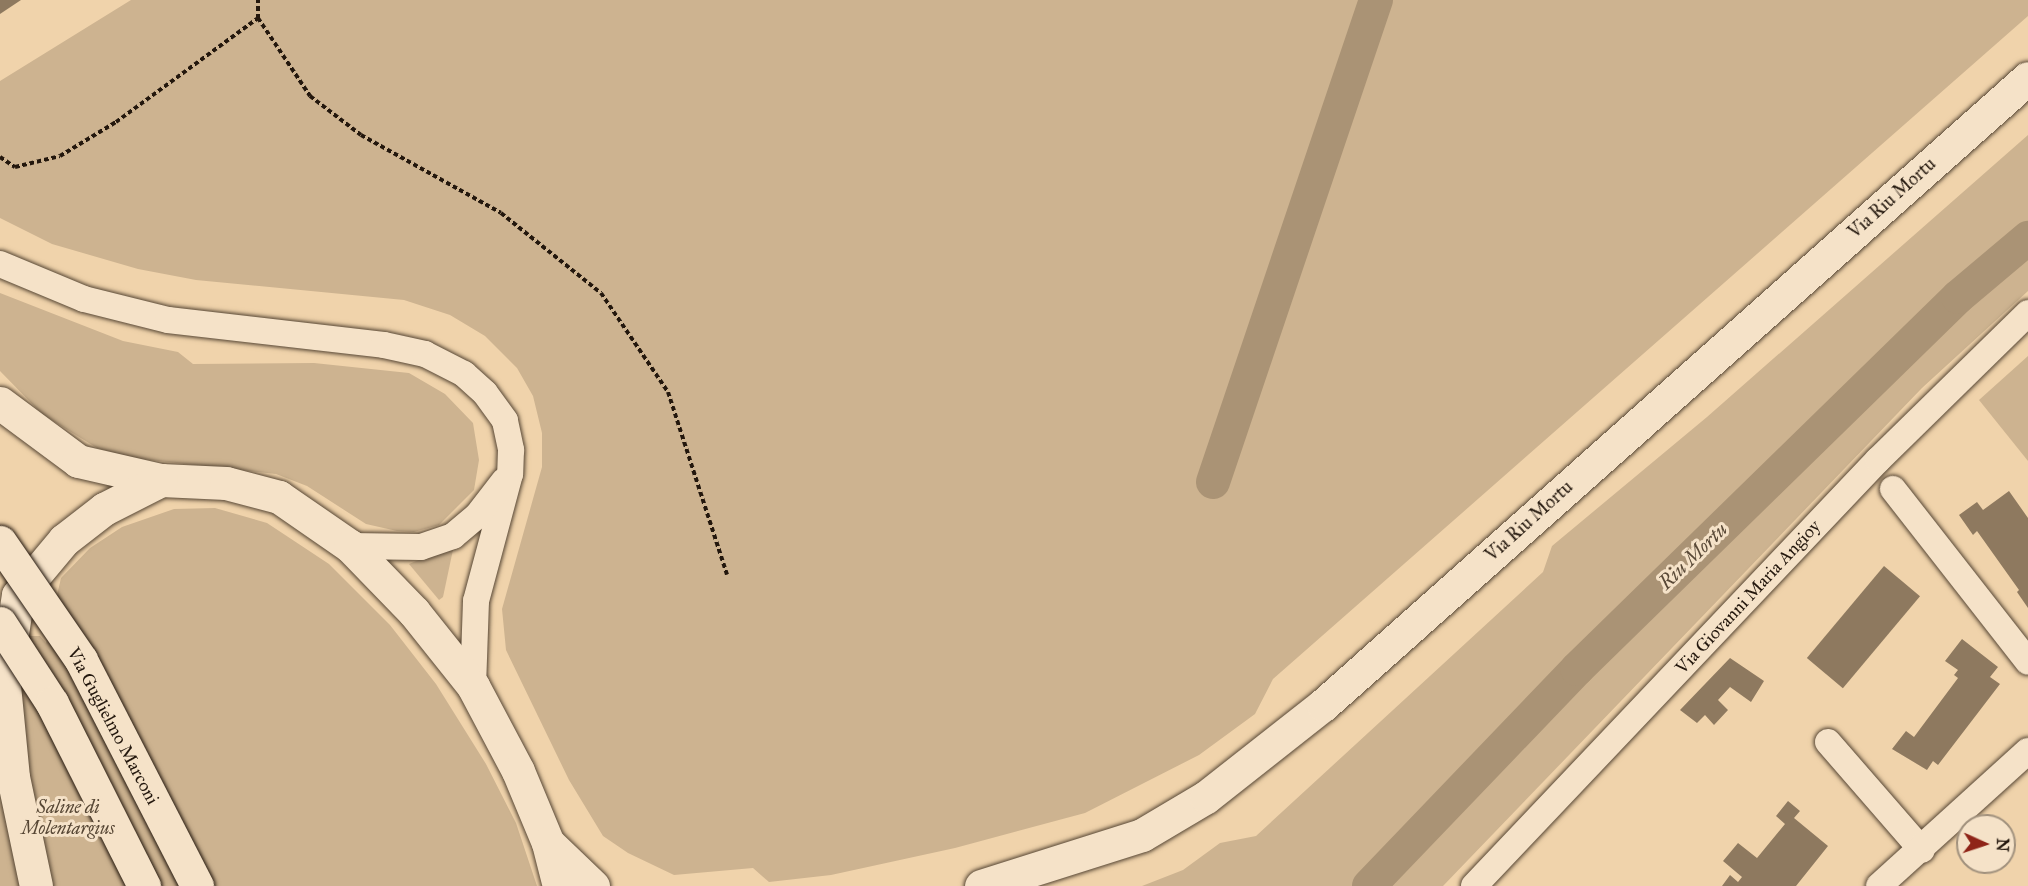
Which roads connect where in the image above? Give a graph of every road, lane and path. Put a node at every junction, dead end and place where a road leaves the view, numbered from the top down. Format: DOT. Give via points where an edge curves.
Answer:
graph roads {
  1 [pos="258,0"];
  2 [pos="258,18"];
  3 [pos="2028,78"];
  4 [pos="0,157"];
  5 [pos="0,264"];
  6 [pos="2028,313"];
  7 [pos="0,403"];
  8 [pos="510,474"];
  9 [pos="161,480"];
  10 [pos="1893,489"];
  11 [pos="0,542"];
  12 [pos="350,546"];
  13 [pos="728,575"];
  14 [pos="0,623"];
  15 [pos="2028,662"];
  16 [pos="473,687"];
  17 [pos="1828,741"];
  18 [pos="2028,751"];
  19 [pos="0,827"];
  20 [pos="549,843"];
  21 [pos="1922,850"];
  22 [pos="25,886"];
  23 [pos="36,886"];
  24 [pos="144,886"];
  25 [pos="197,886"];
  26 [pos="559,886"];
  27 [pos="593,886"];
  28 [pos="981,886"];
  29 [pos="1474,886"];
  30 [pos="1880,886"];
  1 -- 2 [label="path"];
  2 -- 4 [label="path" via="116,122 60,156 15,166"];
  2 -- 13 [label="path" via="310,96 361,135 501,213 601,293 668,392"];
  3 -- 28 [label="main road, Via Riu Mortu" via="1323,705 1206,797 1142,835"];
  5 -- 8 [label="street" via="84,299 168,320 384,345 425,354 464,374 486,393 505,421 511,450"];
  6 -- 29 [label="street, Via Giovanni Maria Angioy" via="1878,460"];
  7 -- 9 [label="main road" via="78,461"];
  8 -- 12 [label="street" via="477,516 453,536 421,547"];
  8 -- 16 [label="street" via="476,601"];
  9 -- 12 [label="main road" via="226,483 279,497"];
  9 -- 23 [label="main road" via="104,509 64,540 18,595 4,686 13,777"];
  10 -- 15 [label="street"];
  11 -- 25 [label="main road, Via Guglielmo Marconi, bridge" via="81,660"];
  12 -- 16 [label="main road" via="414,612"];
  14 -- 24 [label="main road, bridge" via="52,703"];
  16 -- 20 [label="main road" via="518,771"];
  17 -- 21 [label="street"];
  18 -- 21 [label="street"];
  19 -- 22 [label="main road"];
  20 -- 26 [label="main road"];
  20 -- 27 [label="main road"];
  21 -- 30 [label="street"];
}
